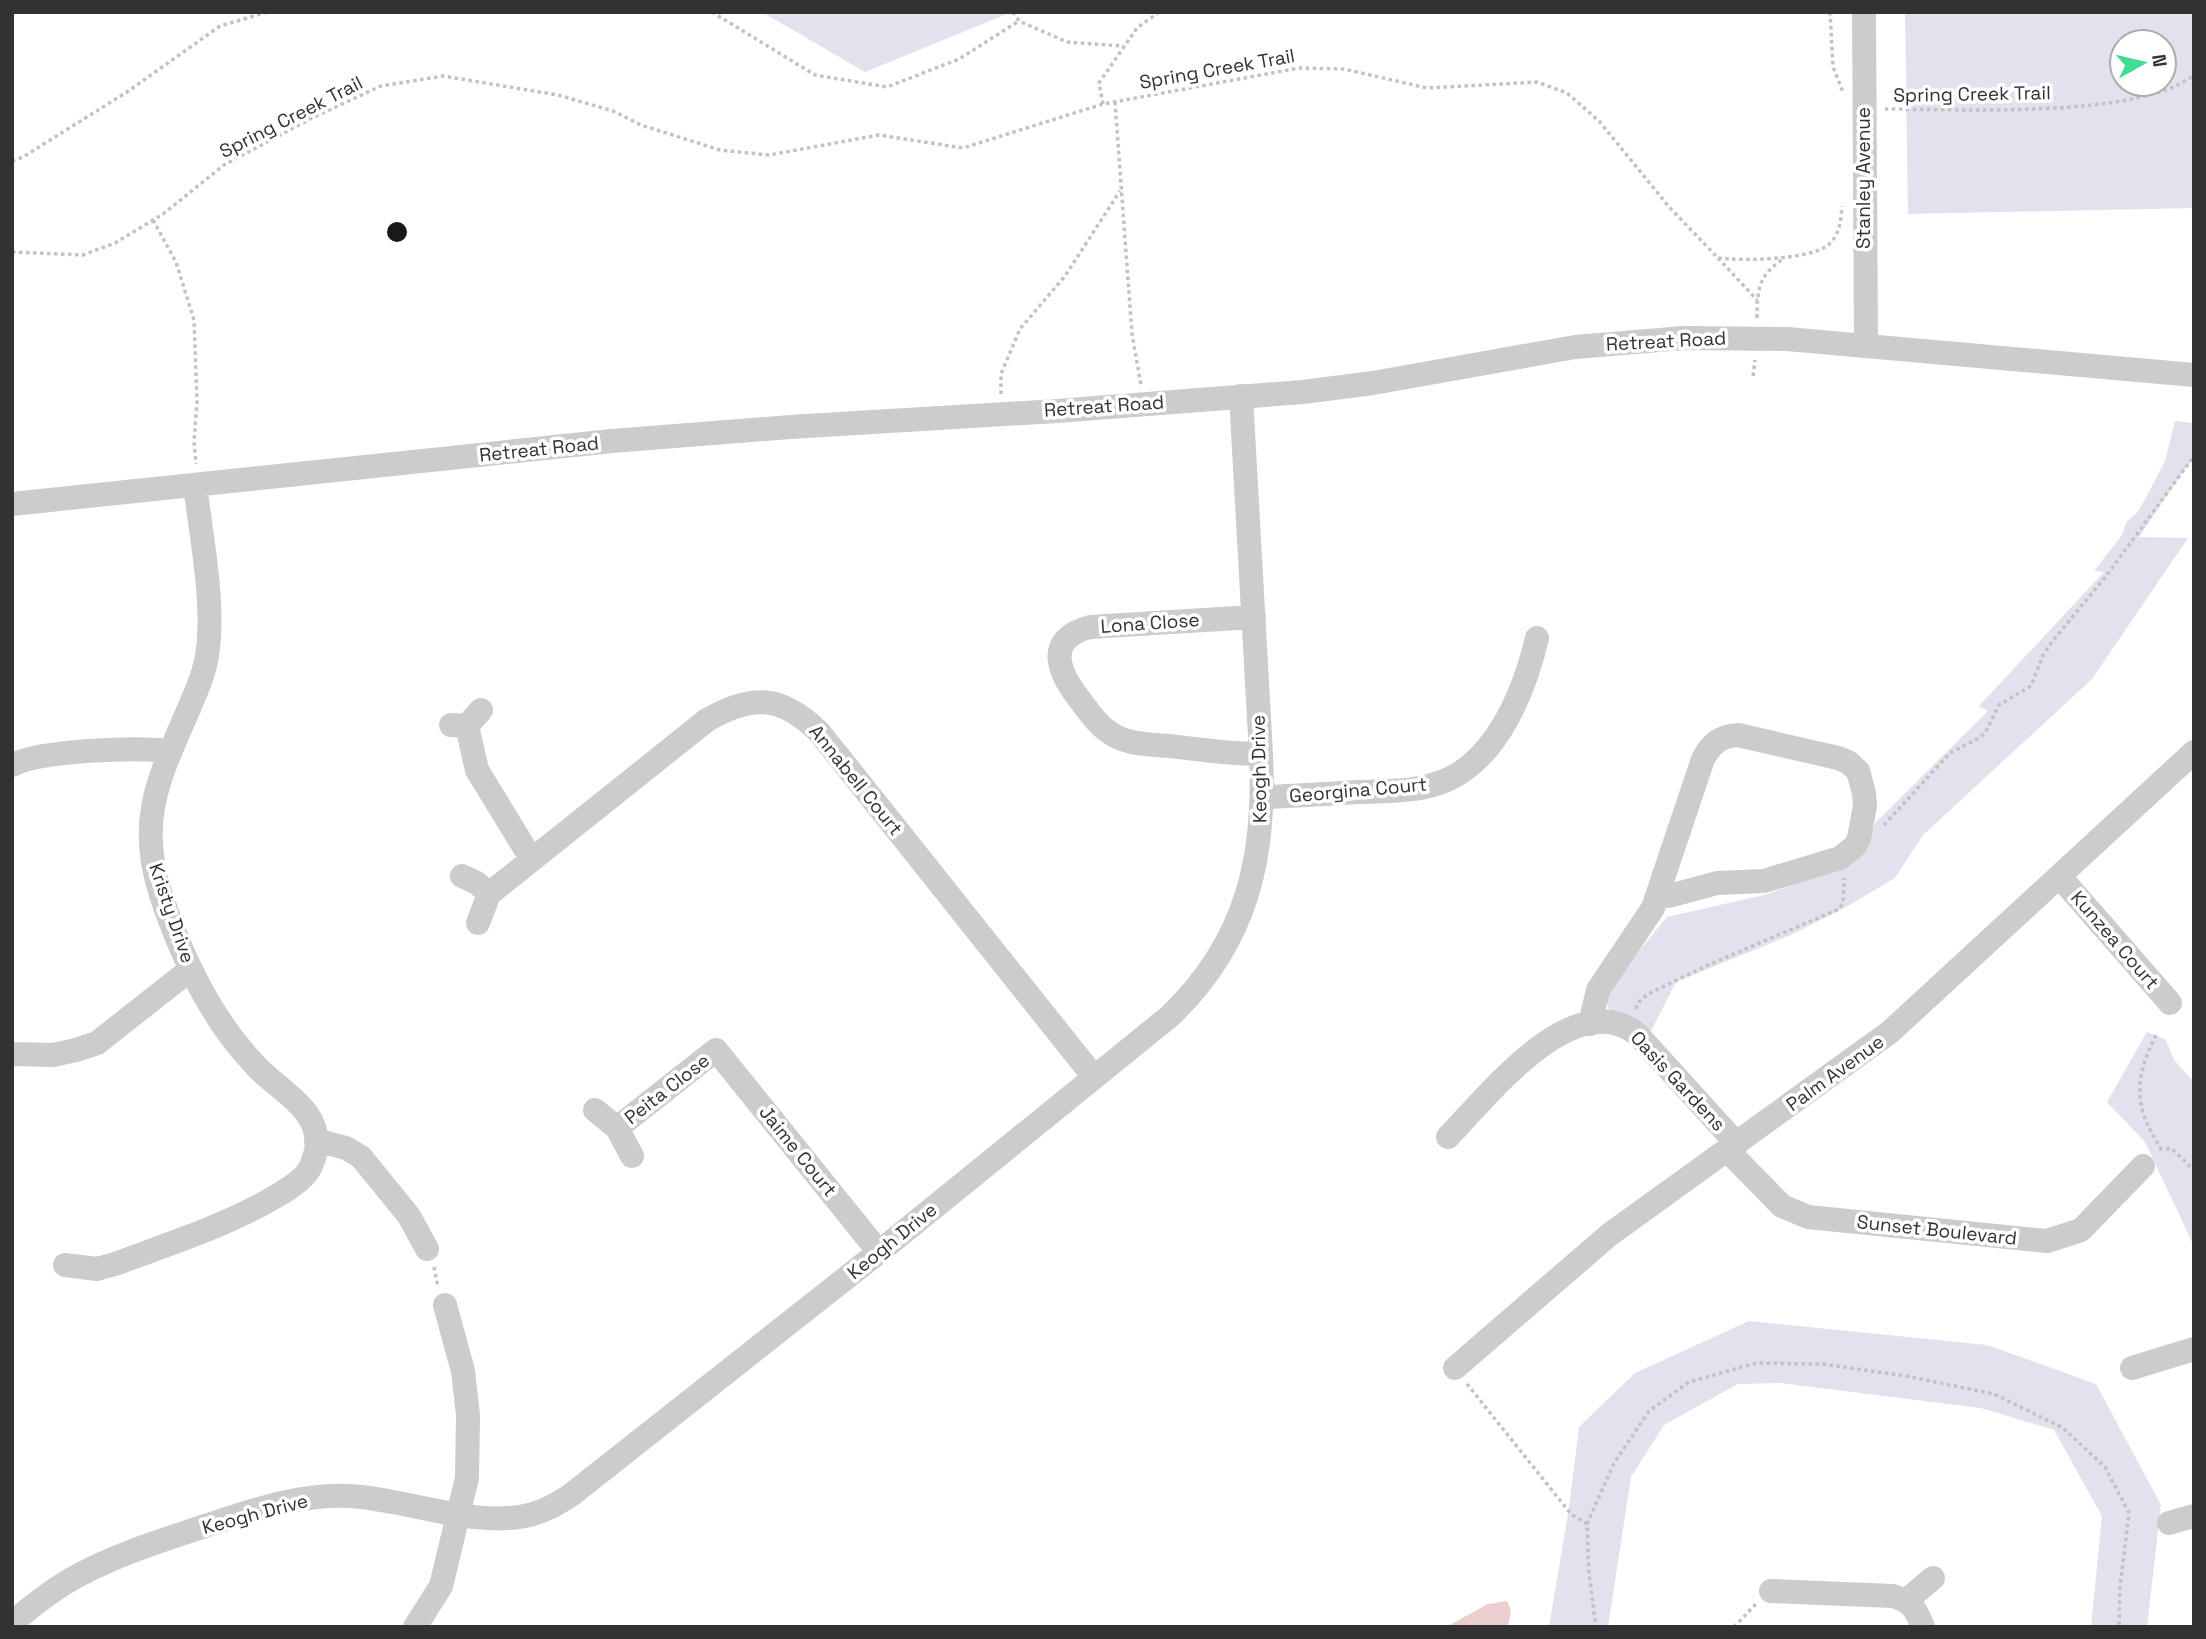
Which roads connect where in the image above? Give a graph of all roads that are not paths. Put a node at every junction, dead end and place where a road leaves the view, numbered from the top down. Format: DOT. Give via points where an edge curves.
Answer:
graph roads {
  1 [pos="1864,12"];
  2 [pos="1866,345"];
  3 [pos="2194,375"];
  4 [pos="1241,396"];
  5 [pos="197,485"];
  6 [pos="12,504"];
  7 [pos="1254,617"];
  8 [pos="1537,638"];
  9 [pos="466,720"];
  10 [pos="171,751"];
  11 [pos="2194,752"];
  12 [pos="1261,754"];
  13 [pos="12,765"];
  14 [pos="1263,797"];
  15 [pos="532,860"];
  16 [pos="462,876"];
  17 [pos="2060,877"];
  18 [pos="489,894"];
  19 [pos="1658,894"];
  20 [pos="478,923"];
  21 [pos="191,969"];
  22 [pos="2170,1003"];
  23 [pos="1590,1024"];
  24 [pos="716,1050"];
  25 [pos="12,1054"];
  26 [pos="1094,1077"];
  27 [pos="595,1110"];
  28 [pos="617,1128"];
  29 [pos="1448,1137"];
  30 [pos="316,1140"];
  31 [pos="1733,1148"];
  32 [pos="632,1156"];
  33 [pos="2143,1166"];
  34 [pos="427,1249"];
  35 [pos="879,1252"];
  36 [pos="65,1265"];
  37 [pos="443,1305"];
  38 [pos="2194,1349"];
  39 [pos="1455,1368"];
  40 [pos="2132,1368"];
  41 [pos="459,1513"];
  42 [pos="2194,1516"];
  43 [pos="2169,1523"];
  44 [pos="1933,1578"];
  45 [pos="1771,1591"];
  46 [pos="1908,1600"];
  47 [pos="12,1623"];
  48 [pos="415,1627"];
  49 [pos="1923,1627"];
  1 -- 2 [label="street, Stanley Avenue" via="1854,109"];
  2 -- 3 [label="street, Retreat Road"];
  2 -- 4 [label="street, Retreat Road" via="1757,337 1684,338 1575,347 1373,383"];
  4 -- 5 [label="street, Retreat Road" via="612,441"];
  4 -- 7 [label="street, Keogh Drive"];
  5 -- 6 [label="street, Retreat Road"];
  5 -- 10 [label="street, Kristy Drive" via="209,608 208,649"];
  7 -- 12 [label="street, Keogh Drive"];
  7 -- 12 [label="street, Lona Close" via="1090,627 1067,638 1059,659 1066,683 1112,735 1128,741"];
  8 -- 14 [label="street, Georgina Court" via="1521,693 1506,720 1482,754 1450,779 1416,788"];
  9 -- 15 [label="street" via="477,770"];
  10 -- 13 [label="street" via="120,749 32,758"];
  10 -- 21 [label="street, Kristy Drive" via="153,801 150,846 162,898"];
  11 -- 17 [label="street, Palm Avenue"];
  12 -- 14 [label="street, Keogh Drive"];
  14 -- 26 [label="street, Keogh Drive" via="1257,855 1246,896 1233,932 1214,964 1196,991 1170,1016"];
  15 -- 18 [label="street, Annabell Court"];
  15 -- 26 [label="street, Annabell Court" via="707,720 755,702 787,707 818,732"];
  16 -- 18 [label="street"];
  17 -- 22 [label="street, Kunzea Court"];
  17 -- 31 [label="street, Palm Avenue" via="1890,1032"];
  18 -- 20 [label="street"];
  19 -- 19 [label="street" via="1703,759 1717,740 1738,734 1838,758 1858,771 1864,793 1863,825 1846,855 1764,881 1717,883 1670,896"];
  19 -- 23 [label="street" via="1646,921 1598,990"];
  21 -- 25 [label="street" via="97,1043 53,1055"];
  21 -- 30 [label="street, Kristy Drive" via="247,1056 307,1114"];
  23 -- 29 [label="street, Oasis Gardens" via="1567,1030 1539,1046"];
  23 -- 31 [label="street, Oasis Gardens" via="1629,1027"];
  24 -- 28 [label="street, Peita Close"];
  24 -- 35 [label="street, Jaime Court"];
  26 -- 35 [label="street, Keogh Drive"];
  27 -- 28 [label="street, Peita Close"];
  28 -- 32 [label="street, Peita Close"];
  30 -- 34 [label="street" via="361,1157 409,1216"];
  30 -- 36 [label="street" via="307,1174 249,1212 115,1264 97,1269"];
  31 -- 33 [label="street, Sunset Boulevard" via="1782,1206 1808,1217 2047,1241 2081,1230"];
  31 -- 39 [label="street, Palm Avenue" via="1609,1235"];
  35 -- 41 [label="street, Keogh Drive" via="571,1495 533,1514 484,1518"];
  37 -- 41 [label="street" via="463,1371 468,1415 467,1478"];
  38 -- 40 [label="street"];
  41 -- 47 [label="street, Keogh Drive" via="348,1496 288,1502 112,1559 79,1575"];
  41 -- 48 [label="street" via="441,1586"];
  42 -- 43 [label="street"];
  44 -- 46 [label="street"];
  45 -- 46 [label="street"];
  46 -- 49 [label="street"];
}
